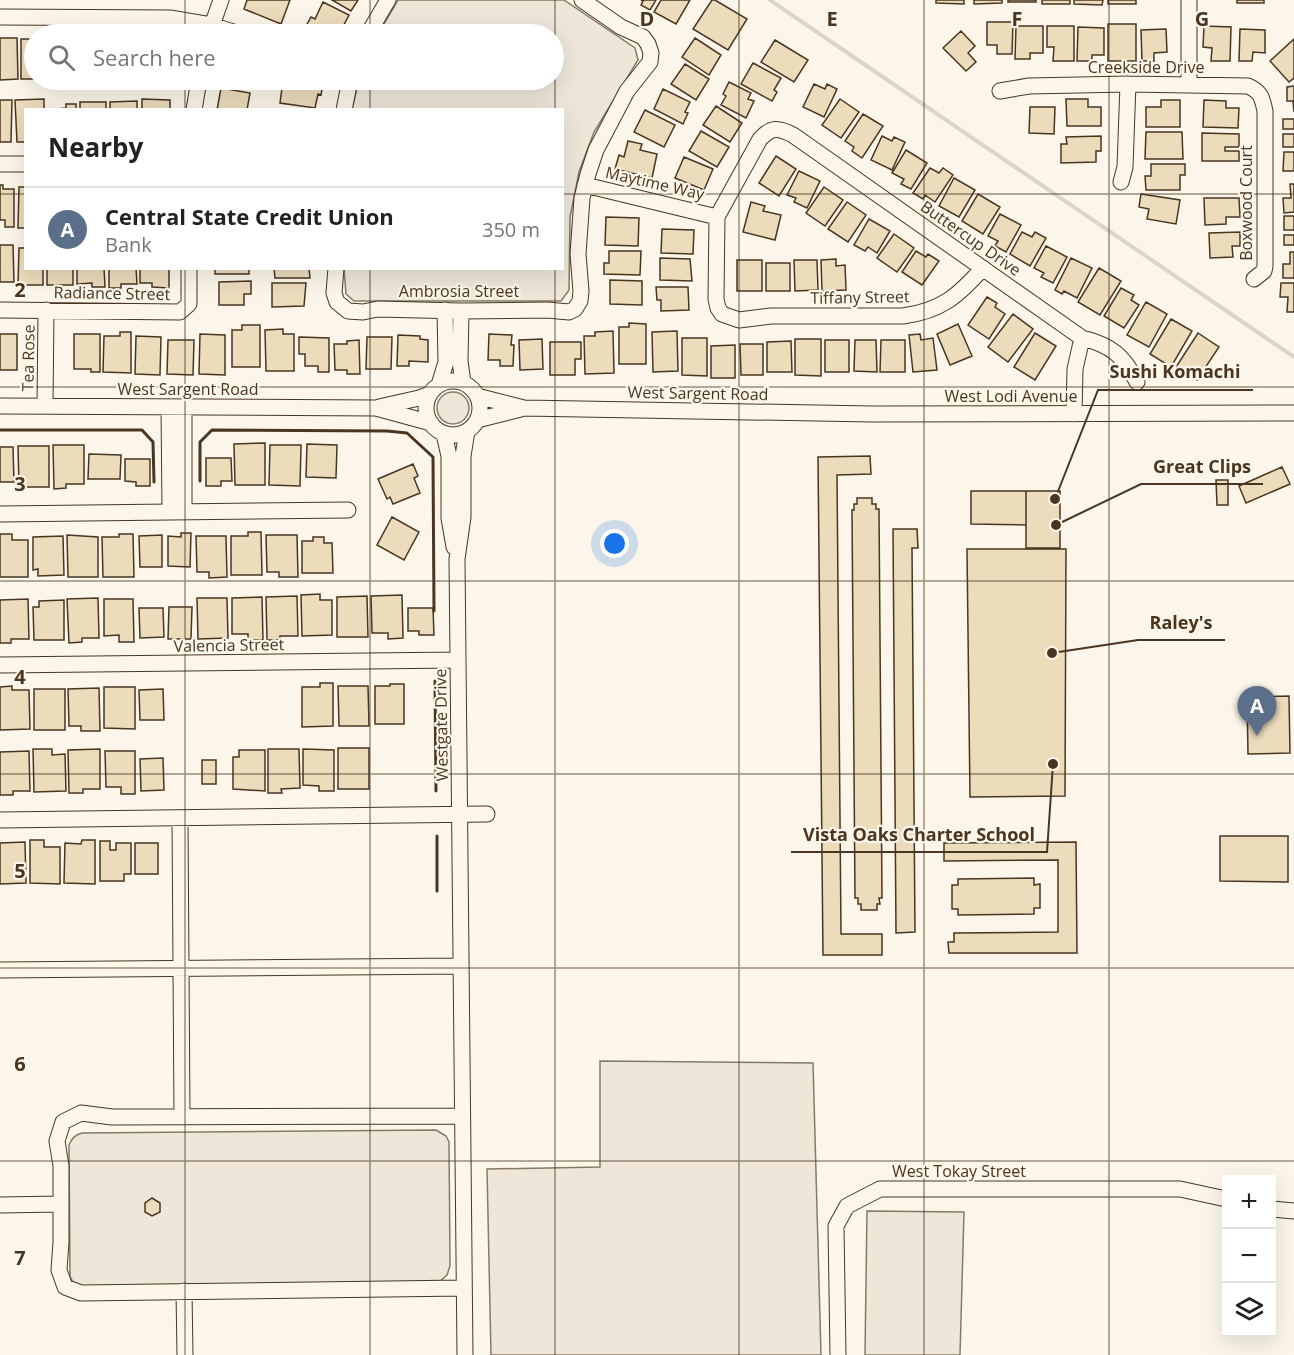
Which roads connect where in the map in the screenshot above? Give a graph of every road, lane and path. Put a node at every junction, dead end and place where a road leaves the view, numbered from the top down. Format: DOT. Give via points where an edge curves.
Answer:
graph roads {
  1 [pos="221,0"];
  2 [pos="388,0"];
  3 [pos="582,0"];
  4 [pos="1189,0"];
  5 [pos="0,17"];
  6 [pos="190,24"];
  7 [pos="212,24"];
  8 [pos="374,24"];
  9 [pos="1128,84"];
  10 [pos="1189,84"];
  11 [pos="197,90"];
  12 [pos="348,90"];
  13 [pos="1000,91"];
  14 [pos="194,108"];
  15 [pos="344,108"];
  16 [pos="1265,122"];
  17 [pos="0,164"];
  18 [pos="24,164"];
  19 [pos="1121,182"];
  20 [pos="585,185"];
  21 [pos="717,216"];
  22 [pos="983,268"];
  23 [pos="189,270"];
  24 [pos="336,270"];
  25 [pos="1254,279"];
  26 [pos="0,310"];
  27 [pos="46,310"];
  28 [pos="445,310"];
  29 [pos="461,311"];
  30 [pos="1082,338"];
  31 [pos="1137,382"];
  32 [pos="463,383"];
  33 [pos="435,389"];
  34 [pos="477,396"];
  35 [pos="0,406"];
  36 [pos="45,406"];
  37 [pos="176,407"];
  38 [pos="376,408"];
  39 [pos="524,408"];
  40 [pos="1294,413"];
  41 [pos="872,414"];
  42 [pos="1074,414"];
  43 [pos="431,423"];
  44 [pos="472,426"];
  45 [pos="444,434"];
  46 [pos="348,510"];
  47 [pos="177,512"];
  48 [pos="0,514"];
  49 [pos="457,559"];
  50 [pos="458,660"];
  51 [pos="0,665"];
  52 [pos="460,814"];
  53 [pos="488,814"];
  54 [pos="180,818"];
  55 [pos="0,820"];
  56 [pos="461,966"];
  57 [pos="181,969"];
  58 [pos="0,970"];
  59 [pos="462,1116"];
  60 [pos="182,1117"];
  61 [pos="1222,1198"];
  62 [pos="61,1204"];
  63 [pos="0,1205"];
  64 [pos="1276,1209"];
  65 [pos="1294,1211"];
  66 [pos="464,1288"];
  67 [pos="184,1291"];
  68 [pos="184,1355"];
  69 [pos="465,1355"];
  70 [pos="838,1355"];
  1 -- 7 [label="street"];
  2 -- 8 [label="street"];
  3 -- 20 [label="street" via="643,37 651,53 650,62 627,91 596,150"];
  4 -- 10 [label="street"];
  5 -- 6 [label="street" via="170,18"];
  9 -- 10 [label="street, Creekside Drive"];
  9 -- 13 [label="street, Creekside Drive" via="1029,86"];
  9 -- 19 [label="street"];
  10 -- 16 [label="street, Creekside Drive" via="1248,86 1262,95"];
  11 -- 14 [label="street"];
  12 -- 15 [label="street"];
  16 -- 25 [label="street, Boxwood Court" via="1265,266"];
  17 -- 18 [label="street"];
  20 -- 21 [label="street, Maytime Way"];
  20 -- 29 [label="street, Ambrosia Street" via="578,254 581,291 575,309"];
  21 -- 22 [label="street, Buttercup Drive" via="760,140 776,129 793,135"];
  21 -- 22 [label="street, Tiffany Street" via="716,299 722,314 739,320 916,314 944,304 963,291"];
  22 -- 30 [label="street, Buttercup Drive"];
  23 -- 27 [label="street, Radiance Street" via="189,304 180,312"];
  24 -- 28 [label="street, Ambrosia Street" via="337,302 355,312"];
  26 -- 27 [label="street, Radiance Street"];
  27 -- 36 [label="street, Tea Rose"];
  28 -- 29 [label="street, Ambrosia Street"];
  28 -- 33 [label="street" via="446,362"];
  29 -- 32 [label="street"];
  30 -- 31 [label="street, Buttercup Drive" via="1100,342 1120,356"];
  30 -- 42 [label="street" via="1075,369"];
  32 -- 33 [label="street" via="447,382"];
  32 -- 34 [label="street"];
  33 -- 38 [label="street, West Sargent Road" via="419,398"];
  33 -- 43 [label="street" via="426,408"];
  34 -- 39 [label="street, West Sargent Road"];
  34 -- 44 [label="street" via="480,412"];
  35 -- 36 [label="street, West Sargent Road"];
  36 -- 37 [label="street, West Sargent Road"];
  37 -- 38 [label="street, West Sargent Road"];
  37 -- 47 [label="street"];
  38 -- 43 [label="street, West Sargent Road"];
  39 -- 41 [label="street, West Sargent Road"];
  39 -- 44 [label="street, West Sargent Road"];
  40 -- 42 [label="street, West Lodi Avenue"];
  41 -- 42 [label="street, West Lodi Avenue"];
  43 -- 45 [label="street"];
  44 -- 45 [label="street" via="460,434"];
  44 -- 49 [label="street, Westgate Drive" via="463,456 464,517"];
  45 -- 49 [label="street, Westgate Drive" via="449,456 449,518"];
  46 -- 47 [label="street"];
  47 -- 48 [label="street"];
  49 -- 50 [label="street, Westgate Drive"];
  50 -- 51 [label="street, Valencia Street"];
  50 -- 52 [label="street, Westgate Drive"];
  52 -- 53 [label="street"];
  52 -- 54 [label="street"];
  52 -- 56 [label="street, Westgate Drive"];
  54 -- 55 [label="street"];
  54 -- 57 [label="street"];
  56 -- 57 [label="street"];
  56 -- 59 [label="street, Westgate Drive"];
  57 -- 58 [label="street"];
  57 -- 60 [label="street"];
  59 -- 60 [label="street"];
  59 -- 66 [label="street, Westgate Drive"];
  60 -- 62 [label="street" via="81,1113 63,1122 57,1141"];
  61 -- 70 [label="street, West Tokay Street" via="1180,1189 880,1189 847,1206 836,1226"];
  62 -- 63 [label="street"];
  62 -- 67 [label="street" via="59,1270 65,1287 81,1293"];
  64 -- 65 [label="street"];
  66 -- 67 [label="street"];
  66 -- 69 [label="street, Westgate Drive"];
  67 -- 68 [label="street"];
}
